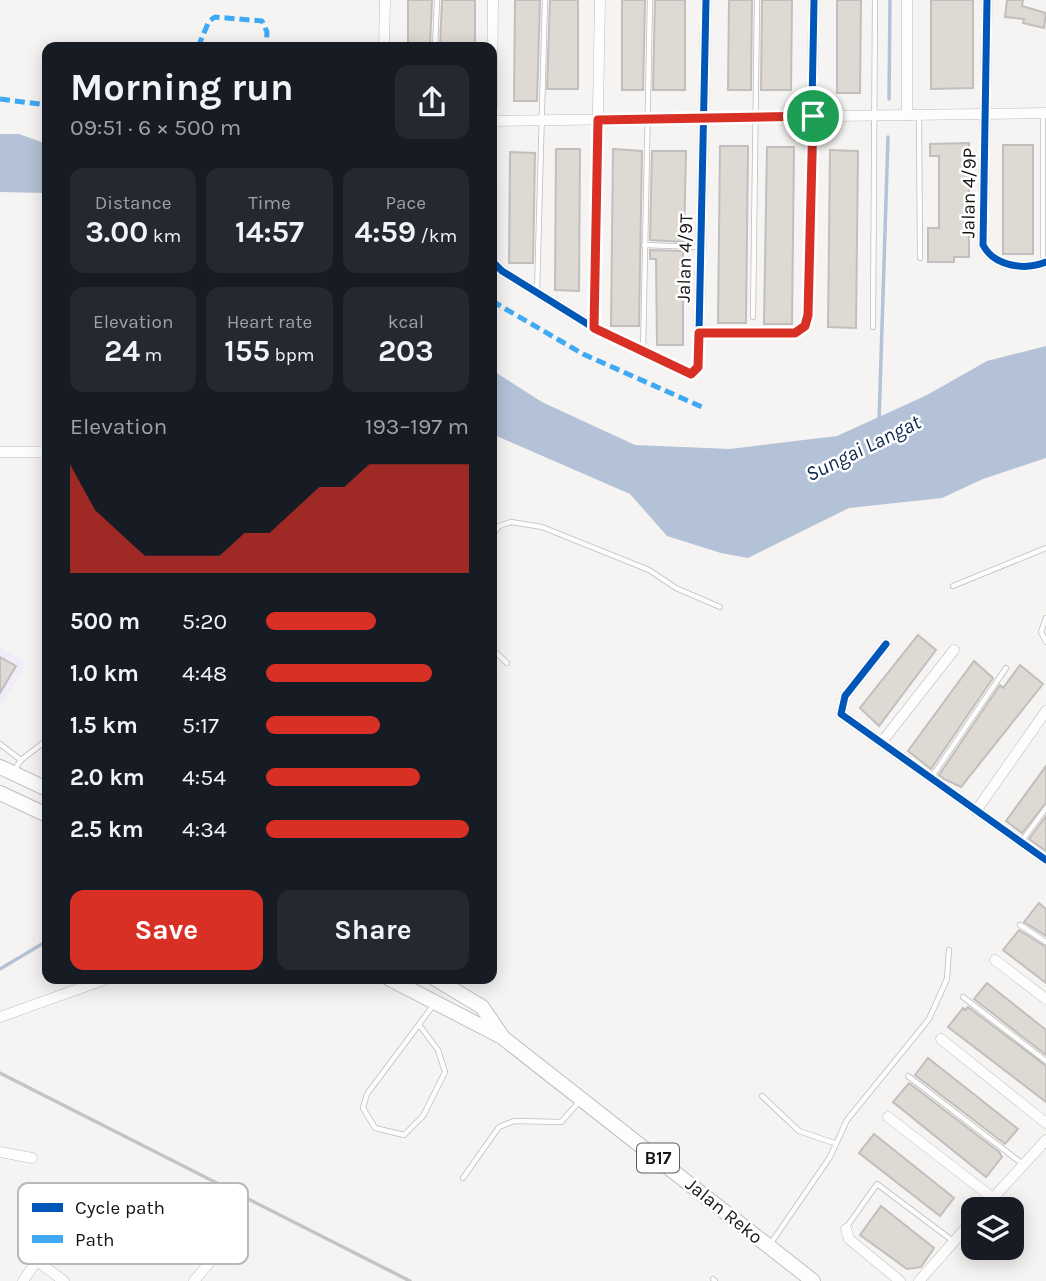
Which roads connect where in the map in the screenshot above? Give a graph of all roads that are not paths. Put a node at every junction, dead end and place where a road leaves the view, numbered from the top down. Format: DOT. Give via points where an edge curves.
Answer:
graph roads {
  1 [pos="385,0"];
  2 [pos="437,0"];
  3 [pos="493,0"];
  4 [pos="545,0"];
  5 [pos="600,0"];
  6 [pos="650,0"];
  7 [pos="706,0"];
  8 [pos="757,0"];
  9 [pos="814,0"];
  10 [pos="875,0"];
  11 [pos="907,0"];
  12 [pos="987,0"];
  13 [pos="384,42"];
  14 [pos="435,42"];
  15 [pos="493,42"];
  16 [pos="1044,113"];
  17 [pos="986,114"];
  18 [pos="919,115"];
  19 [pos="813,116"];
  20 [pos="877,116"];
  21 [pos="907,116"];
  22 [pos="756,117"];
  23 [pos="704,118"];
  24 [pos="648,119"];
  25 [pos="598,120"];
  26 [pos="497,121"];
  27 [pos="542,121"];
  28 [pos="644,245"];
  29 [pos="701,247"];
  30 [pos="920,258"];
  31 [pos="1044,263"];
  32 [pos="497,266"];
  33 [pos="537,293"];
  34 [pos="753,317"];
  35 [pos="873,327"];
  36 [pos="594,328"];
  37 [pos="699,333"];
  38 [pos="643,353"];
  39 [pos="0,452"];
  40 [pos="42,452"];
  41 [pos="497,529"];
  42 [pos="1046,548"];
  43 [pos="953,586"];
  44 [pos="720,607"];
  45 [pos="1046,618"];
  46 [pos="1046,642"];
  47 [pos="886,644"];
  48 [pos="954,650"];
  49 [pos="497,654"];
  50 [pos="507,663"];
  51 [pos="1006,668"];
  52 [pos="1046,711"];
  53 [pos="881,743"];
  54 [pos="0,744"];
  55 [pos="42,744"];
  56 [pos="21,760"];
  57 [pos="6,770"];
  58 [pos="930,778"];
  59 [pos="42,787"];
  60 [pos="0,793"];
  61 [pos="1046,808"];
  62 [pos="976,811"];
  63 [pos="42,813"];
  64 [pos="1020,842"];
  65 [pos="1046,860"];
  66 [pos="1020,925"];
  67 [pos="1046,942"];
  68 [pos="949,950"];
  69 [pos="995,960"];
  70 [pos="92,984"];
  71 [pos="400,984"];
  72 [pos="444,984"];
  73 [pos="963,997"];
  74 [pos="1046,999"];
  75 [pos="435,1002"];
  76 [pos="0,1017"];
  77 [pos="420,1026"];
  78 [pos="502,1037"];
  79 [pos="941,1039"];
  80 [pos="1046,1061"];
  81 [pos="908,1076"];
  82 [pos="762,1096"];
  83 [pos="583,1097"];
  84 [pos="888,1117"];
  85 [pos="1046,1123"];
  86 [pos="1046,1140"];
  87 [pos="834,1143"];
  88 [pos="0,1152"];
  89 [pos="32,1158"];
  90 [pos="1024,1165"];
  91 [pos="463,1178"];
  92 [pos="992,1197"];
  93 [pos="994,1197"];
  94 [pos="845,1228"];
  95 [pos="961,1233"];
  96 [pos="953,1241"];
  97 [pos="769,1247"];
  98 [pos="36,1264"];
  99 [pos="41,1264"];
  100 [pos="208,1264"];
  101 [pos="23,1281"];
  102 [pos="64,1281"];
  103 [pos="194,1281"];
  104 [pos="812,1281"];
  105 [pos="900,1281"];
  106 [pos="919,1281"];
  1 -- 13 [label="street"];
  2 -- 14 [label="lane"];
  3 -- 15 [label="street"];
  4 -- 27 [label="lane"];
  5 -- 25 [label="street"];
  6 -- 24 [label="lane"];
  7 -- 23 [label="street, Jalan 4/9T"];
  8 -- 22 [label="lane"];
  9 -- 19 [label="street"];
  10 -- 20 [label="lane"];
  11 -- 21 [label="street"];
  12 -- 17 [label="street, Jalan 4/9P"];
  16 -- 17 [label="street"];
  16 -- 31 [label="lane"];
  17 -- 18 [label="street"];
  17 -- 31 [label="street, Jalan 4/9P" via="983,245 988,255 1005,265"];
  18 -- 21 [label="street"];
  18 -- 30 [label="lane"];
  19 -- 20 [label="street"];
  19 -- 22 [label="street"];
  19 -- 37 [label="street" via="805,326 795,333"];
  20 -- 21 [label="street"];
  20 -- 35 [label="lane"];
  22 -- 23 [label="street"];
  22 -- 34 [label="lane"];
  23 -- 24 [label="street"];
  23 -- 29 [label="street, Jalan 4/9T"];
  24 -- 25 [label="street"];
  24 -- 28 [label="lane"];
  25 -- 27 [label="street"];
  25 -- 36 [label="street"];
  26 -- 27 [label="street"];
  27 -- 33 [label="lane"];
  28 -- 29 [label="lane"];
  28 -- 38 [label="lane"];
  29 -- 37 [label="street, Jalan 4/9T"];
  32 -- 33 [label="street"];
  33 -- 36 [label="street"];
  36 -- 38 [label="street"];
  37 -- 38 [label="street, Jalan 4/9T" via="698,367 691,374"];
  39 -- 40 [label="street"];
  41 -- 44 [label="lane" via="511,522 542,527 649,570"];
  42 -- 43 [label="lane"];
  45 -- 46 [label="lane" via="1041,632"];
  47 -- 53 [label="street" via="845,696 841,714"];
  48 -- 53 [label="street"];
  49 -- 50 [label="lane"];
  51 -- 58 [label="lane"];
  52 -- 62 [label="street"];
  53 -- 58 [label="street"];
  54 -- 56 [label="lane"];
  55 -- 56 [label="lane"];
  56 -- 57 [label="lane"];
  57 -- 59 [label="main road"];
  58 -- 62 [label="street"];
  60 -- 63 [label="main road"];
  61 -- 64 [label="lane"];
  62 -- 64 [label="street"];
  64 -- 65 [label="street"];
  66 -- 67 [label="lane"];
  68 -- 87 [label="lane" via="947,979 929,1018 847,1120"];
  69 -- 74 [label="street"];
  70 -- 76 [label="street"];
  71 -- 75 [label="main road, Jalan Reko / B17"];
  72 -- 78 [label="main road, Jalan Reko / B17" via="482,1007"];
  73 -- 80 [label="lane"];
  75 -- 77 [label="lane"];
  75 -- 78 [label="main road, Jalan Reko / B17"];
  77 -- 77 [label="lane" via="367,1094 363,1108 375,1128 404,1135 423,1116 445,1072 438,1049"];
  78 -- 83 [label="main road, Jalan Reko / B17"];
  79 -- 85 [label="street"];
  81 -- 90 [label="lane"];
  82 -- 87 [label="lane" via="799,1131"];
  83 -- 91 [label="lane" via="561,1122 514,1121 499,1127"];
  83 -- 97 [label="main road, Jalan Reko / B17"];
  84 -- 92 [label="street"];
  86 -- 90 [label="street"];
  87 -- 97 [label="lane" via="830,1157"];
  88 -- 89 [label="street"];
  90 -- 93 [label="street"];
  94 -- 96 [label="lane" via="877,1184"];
  94 -- 105 [label="street" via="849,1238"];
  95 -- 96 [label="street"];
  96 -- 106 [label="street"];
  97 -- 104 [label="main road, Jalan Reko / B17"];
  98 -- 101 [label="street"];
  99 -- 102 [label="street"];
  100 -- 103 [label="street"];
}
